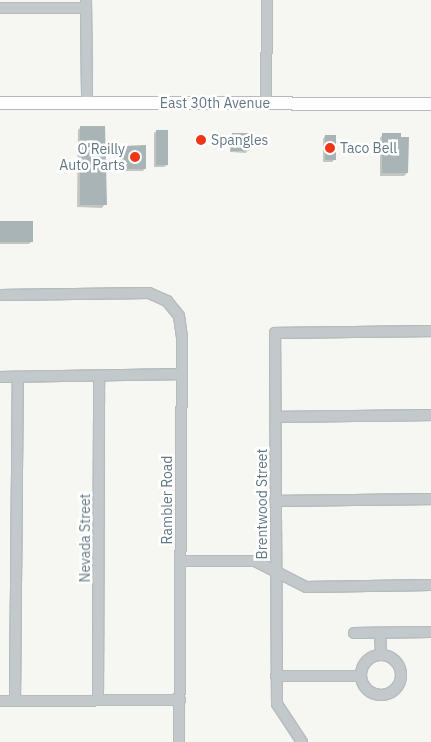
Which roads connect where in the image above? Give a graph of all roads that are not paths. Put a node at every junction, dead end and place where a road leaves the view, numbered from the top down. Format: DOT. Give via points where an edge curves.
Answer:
graph roads {
  1 [pos="267,0"];
  2 [pos="86,4"];
  3 [pos="0,8"];
  4 [pos="0,103"];
  5 [pos="87,104"];
  6 [pos="266,104"];
  7 [pos="431,104"];
  8 [pos="0,294"];
  9 [pos="431,332"];
  10 [pos="180,374"];
  11 [pos="99,376"];
  12 [pos="0,377"];
  13 [pos="18,377"];
  14 [pos="431,415"];
  15 [pos="276,417"];
  16 [pos="431,499"];
  17 [pos="275,501"];
  18 [pos="180,561"];
  19 [pos="275,571"];
  20 [pos="431,585"];
  21 [pos="431,632"];
  22 [pos="354,633"];
  23 [pos="380,633"];
  24 [pos="381,655"];
  25 [pos="276,676"];
  26 [pos="360,676"];
  27 [pos="98,700"];
  28 [pos="180,700"];
  29 [pos="0,701"];
  30 [pos="16,701"];
  31 [pos="179,742"];
  32 [pos="302,742"];
  1 -- 6 [label="street"];
  2 -- 3 [label="street"];
  2 -- 5 [label="street"];
  4 -- 5 [label="main road, East 30th Avenue"];
  5 -- 6 [label="main road, East 30th Avenue"];
  6 -- 7 [label="main road, East 30th Avenue"];
  8 -- 10 [label="street, Rambler Road" via="149,293 167,301 179,316 182,338"];
  9 -- 15 [label="street, Brentwood Street" via="276,333"];
  10 -- 11 [label="street"];
  10 -- 18 [label="street, Rambler Road"];
  11 -- 13 [label="street"];
  11 -- 27 [label="street, Nevada Street"];
  12 -- 13 [label="street"];
  13 -- 30 [label="street"];
  14 -- 15 [label="street"];
  15 -- 17 [label="street, Brentwood Street"];
  16 -- 17 [label="street"];
  17 -- 19 [label="street, Brentwood Street"];
  18 -- 19 [label="street" via="255,561"];
  18 -- 28 [label="street, Rambler Road"];
  19 -- 20 [label="street" via="306,587"];
  19 -- 25 [label="street, Brentwood Street"];
  21 -- 23 [label="street"];
  22 -- 23 [label="street"];
  23 -- 24 [label="street"];
  24 -- 26 [label="street" via="363,664"];
  24 -- 26 [label="street" via="396,660 400,668 400,681 395,690 376,694 367,688"];
  25 -- 26 [label="street"];
  25 -- 32 [label="street, Brentwood Street" via="277,704"];
  27 -- 28 [label="street"];
  27 -- 30 [label="street"];
  28 -- 31 [label="street, Rambler Road"];
  29 -- 30 [label="street"];
}
